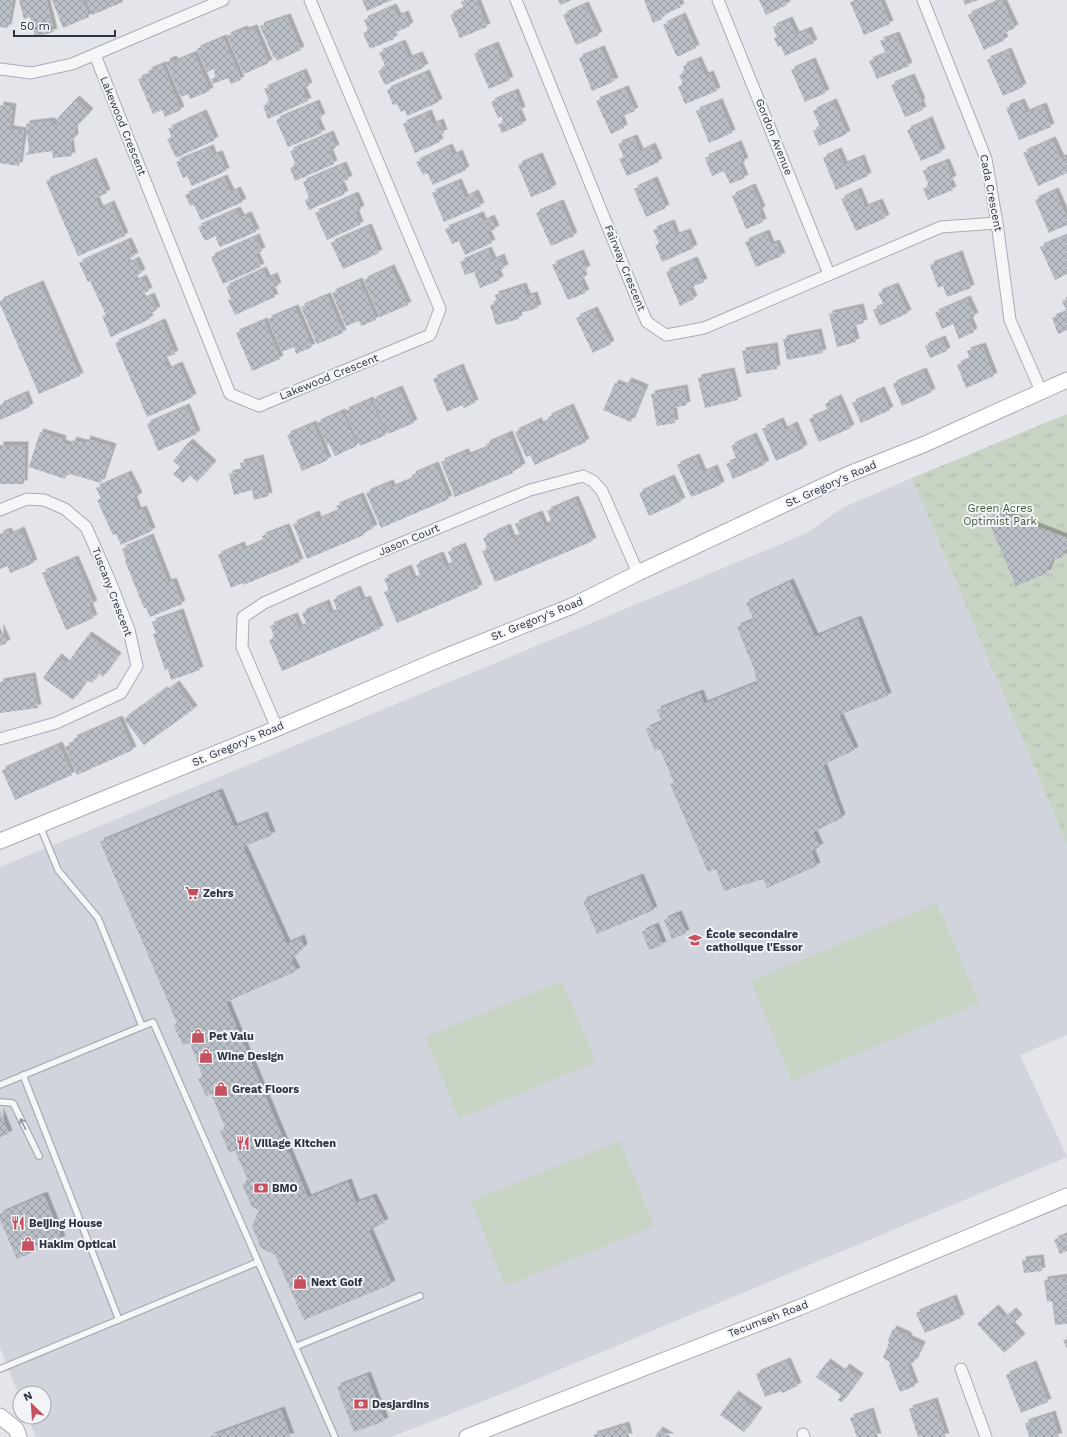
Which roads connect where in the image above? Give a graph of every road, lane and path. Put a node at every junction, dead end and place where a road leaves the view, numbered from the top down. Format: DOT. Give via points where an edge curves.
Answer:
graph roads {
  1 [pos="223,0"];
  2 [pos="310,0"];
  3 [pos="516,0"];
  4 [pos="718,0"];
  5 [pos="923,0"];
  6 [pos="94,55"];
  7 [pos="0,69"];
  8 [pos="997,223"];
  9 [pos="829,274"];
  10 [pos="1067,380"];
  11 [pos="1042,391"];
  12 [pos="0,510"];
  13 [pos="638,573"];
  14 [pos="277,728"];
  15 [pos="0,739"];
  16 [pos="40,826"];
  17 [pos="0,841"];
  18 [pos="142,1026"];
  19 [pos="23,1075"];
  20 [pos="0,1085"];
  21 [pos="0,1102"];
  22 [pos="39,1156"];
  23 [pos="1067,1196"];
  24 [pos="258,1262"];
  25 [pos="420,1296"];
  26 [pos="119,1320"];
  27 [pos="295,1347"];
  28 [pos="0,1369"];
  29 [pos="961,1370"];
  30 [pos="0,1416"];
  31 [pos="19,1437"];
  32 [pos="335,1437"];
  33 [pos="467,1437"];
  34 [pos="986,1437"];
  1 -- 6 [label="street"];
  2 -- 6 [label="street, Lakewood Crescent" via="440,309 430,335 259,406 230,394"];
  3 -- 9 [label="street, Fairway Crescent" via="647,322 666,335 704,328"];
  4 -- 9 [label="street, Gordon Avenue"];
  5 -- 8 [label="street, Cada Crescent" via="986,159"];
  6 -- 7 [label="street" via="72,64 31,73"];
  8 -- 9 [label="street, Fairway Crescent" via="941,227"];
  8 -- 11 [label="street, Cada Crescent" via="1010,320"];
  10 -- 11 [label="street, St. Gregory's Road"];
  11 -- 13 [label="street, St. Gregory's Road" via="925,444 849,474"];
  12 -- 15 [label="street, Tuscany Crescent" via="27,499 44,500 65,509 86,527 129,630 136,666 121,693 56,723"];
  13 -- 14 [label="street, St. Gregory's Road" via="572,606"];
  13 -- 14 [label="street, Jason Court" via="602,491 583,476 530,490 363,559 264,603 244,617 242,647"];
  14 -- 16 [label="street, St. Gregory's Road"];
  16 -- 17 [label="street, St. Gregory's Road"];
  16 -- 18 [label="lane" via="58,870 98,918"];
  18 -- 19 [label="lane"];
  18 -- 24 [label="lane" via="153,1022"];
  19 -- 20 [label="lane"];
  19 -- 26 [label="lane"];
  22 -- 21 [label="lane, one-way" via="13,1103"];
  23 -- 33 [label="street, Tecumseh Road" via="791,1311"];
  24 -- 26 [label="lane"];
  24 -- 27 [label="lane"];
  25 -- 27 [label="lane"];
  26 -- 28 [label="lane"];
  27 -- 32 [label="lane"];
  29 -- 34 [label="street"];
  30 -- 31 [label="street" via="16,1429"];
}
